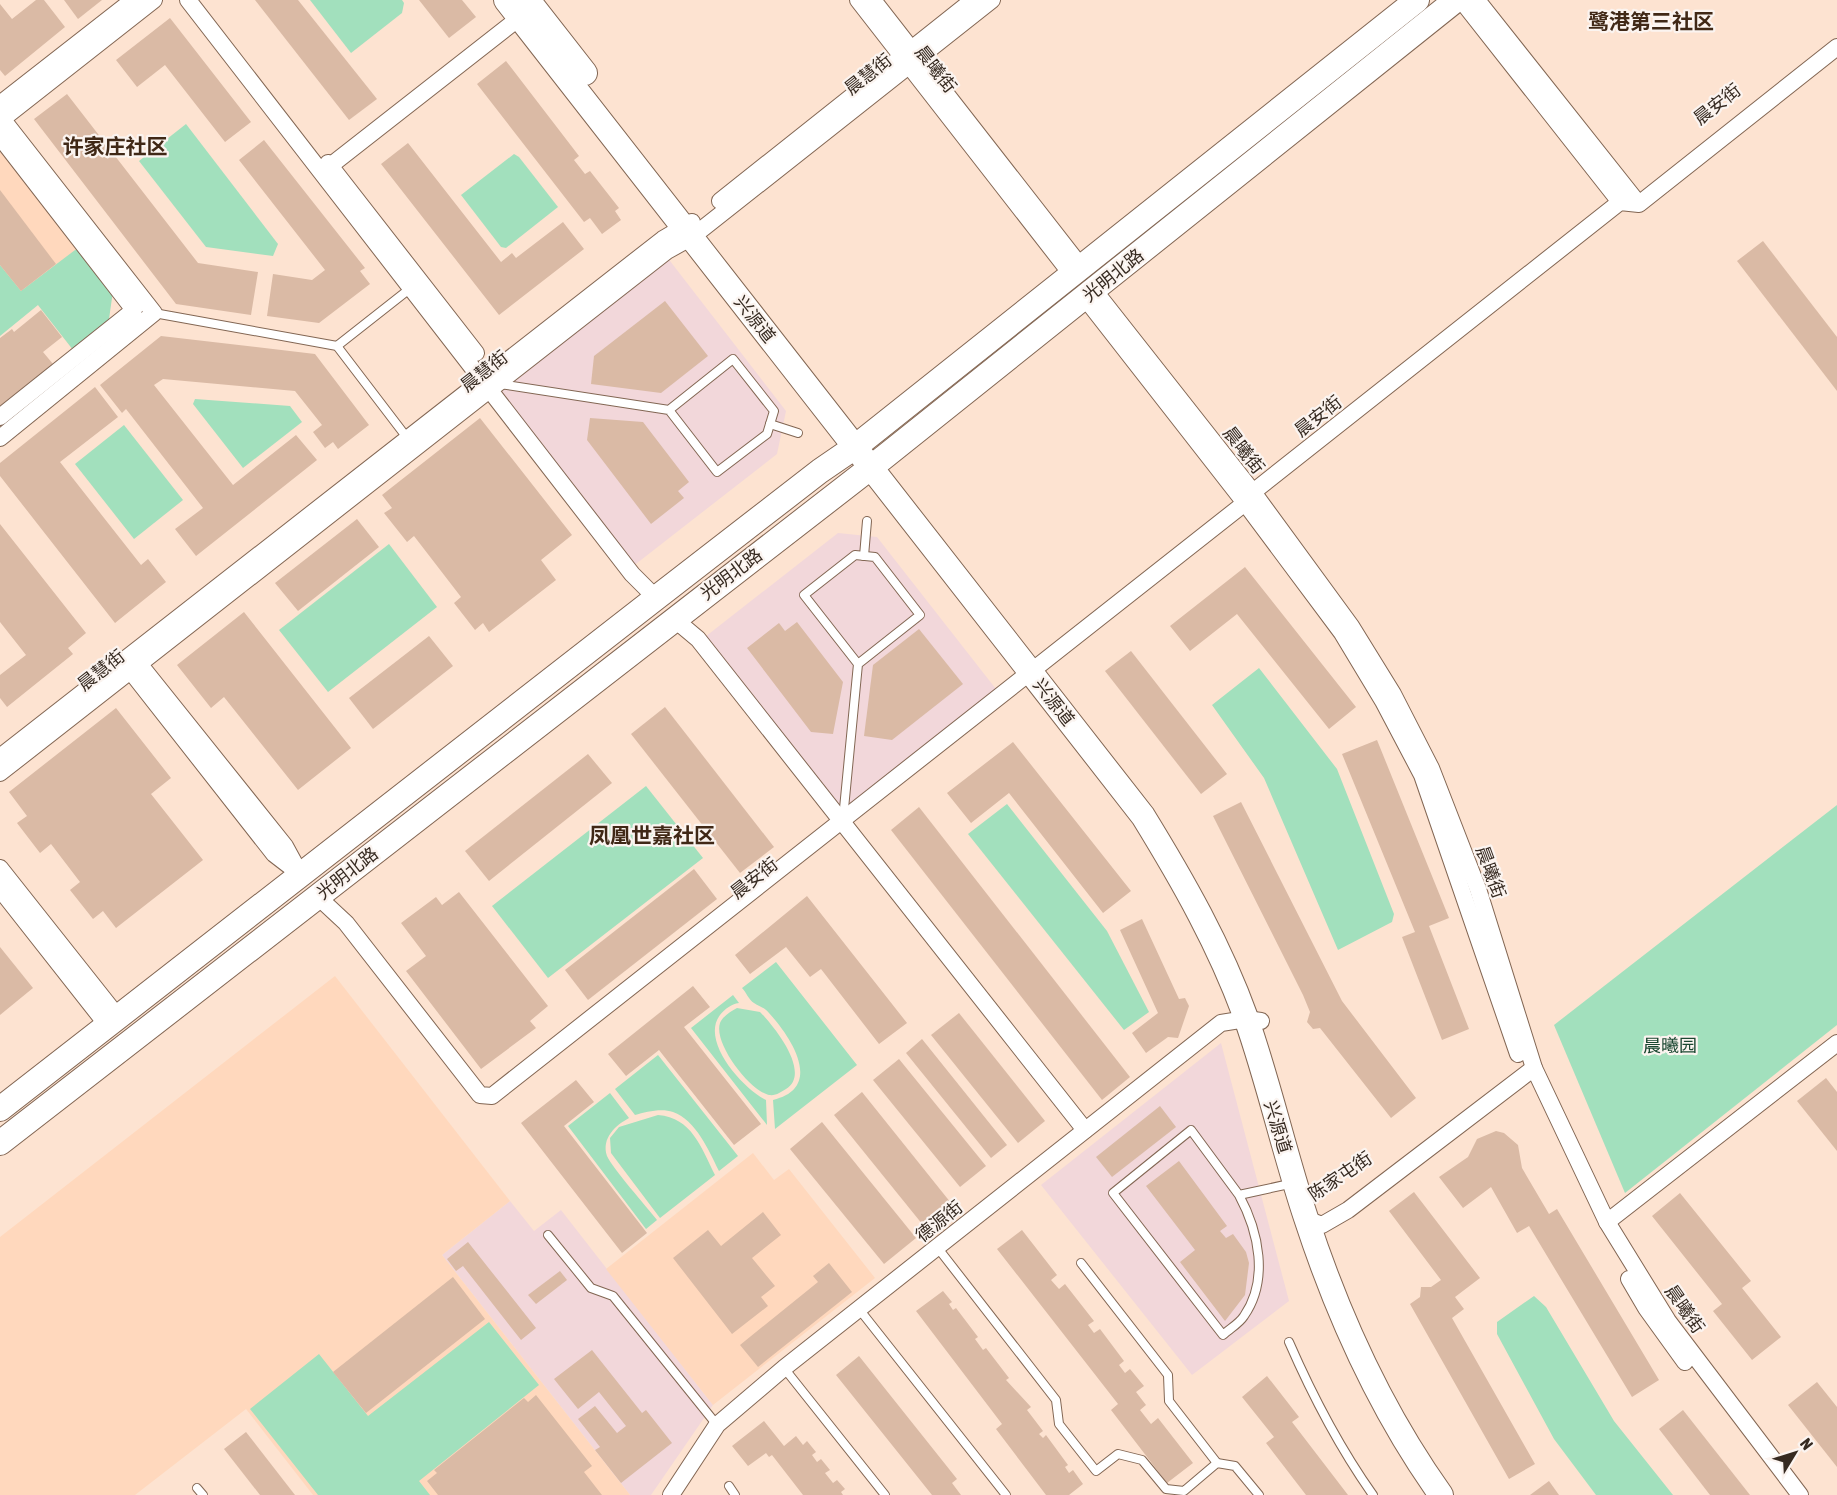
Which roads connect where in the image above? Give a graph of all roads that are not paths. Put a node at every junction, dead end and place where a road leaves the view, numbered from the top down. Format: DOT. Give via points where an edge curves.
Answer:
graph roads {
  1 [pos="133,0"];
  2 [pos="154,0"];
  3 [pos="188,0"];
  4 [pos="202,0"];
  5 [pos="858,0"];
  6 [pos="873,0"];
  7 [pos="973,0"];
  8 [pos="992,0"];
  9 [pos="1417,0"];
  10 [pos="1459,0"];
  11 [pos="1477,0"];
  12 [pos="522,6"];
  13 [pos="1837,35"];
  14 [pos="1837,47"];
  15 [pos="910,57"];
  16 [pos="1,115"];
  17 [pos="0,137"];
  18 [pos="330,166"];
  19 [pos="1630,201"];
  20 [pos="695,228"];
  21 [pos="1077,272"];
  22 [pos="415,285"];
  23 [pos="1090,294"];
  24 [pos="154,313"];
  25 [pos="337,346"];
  26 [pos="491,382"];
  27 [pos="669,410"];
  28 [pos="0,417"];
  29 [pos="770,424"];
  30 [pos="798,433"];
  31 [pos="0,438"];
  32 [pos="408,439"];
  33 [pos="861,442"];
  34 [pos="877,463"];
  35 [pos="1249,498"];
  36 [pos="867,521"];
  37 [pos="864,556"];
  38 [pos="656,598"];
  39 [pos="673,618"];
  40 [pos="131,663"];
  41 [pos="858,664"];
  42 [pos="1035,670"];
  43 [pos="0,757"];
  44 [pos="0,773"];
  45 [pos="841,829"];
  46 [pos="0,868"];
  47 [pos="300,874"];
  48 [pos="0,889"];
  49 [pos="317,896"];
  50 [pos="1253,1020"];
  51 [pos="112,1021"];
  52 [pos="1837,1043"];
  53 [pos="1528,1066"];
  54 [pos="0,1109"];
  55 [pos="1081,1132"];
  56 [pos="0,1143"];
  57 [pos="1295,1183"];
  58 [pos="1239,1195"];
  59 [pos="1316,1220"];
  60 [pos="1607,1222"];
  61 [pos="548,1235"];
  62 [pos="937,1247"];
  63 [pos="1082,1263"];
  64 [pos="859,1309"];
  65 [pos="1289,1342"];
  66 [pos="783,1368"];
  67 [pos="717,1425"];
  68 [pos="1217,1463"];
  69 [pos="729,1486"];
  70 [pos="671,1495"];
  71 [pos="735,1495"];
  72 [pos="885,1495"];
  73 [pos="1006,1495"];
  74 [pos="1259,1495"];
  75 [pos="1373,1495"];
  76 [pos="1441,1495"];
  77 [pos="1458,1495"];
  78 [pos="1786,1495"];
  79 [pos="1800,1495"];
  1 -- 16 [label="street"];
  2 -- 16 [label="street"];
  3 -- 22 [label="street"];
  4 -- 18 [label="street"];
  5 -- 15 [label="street, 晨曦街"];
  6 -- 15 [label="street, 晨曦街"];
  7 -- 15 [label="street, 晨慧街"];
  8 -- 15 [label="street, 晨慧街"];
  9 -- 21 [label="main road, 光明北路"];
  10 -- 19 [label="street"];
  10 -- 23 [label="main road, 光明北路"];
  11 -- 19 [label="street"];
  12 -- 18 [label="street"];
  12 -- 20 [label="main road, 兴源道"];
  13 -- 19 [label="street, 晨安街"];
  14 -- 19 [label="street, 晨安街"];
  15 -- 20 [label="street, 晨慧街"];
  15 -- 21 [label="street, 晨曦街"];
  16 -- 24 [label="street"];
  17 -- 28 [label="street" via="134,310"];
  18 -- 22 [label="street"];
  19 -- 35 [label="street, 晨安街"];
  20 -- 26 [label="street, 晨慧街" via="663,239"];
  20 -- 33 [label="main road, 兴源道"];
  21 -- 33 [label="main road, 光明北路"];
  22 -- 25 [label="lane"];
  22 -- 26 [label="street"];
  23 -- 34 [label="main road, 光明北路"];
  23 -- 35 [label="street, 晨曦街"];
  24 -- 25 [label="lane"];
  24 -- 31 [label="street"];
  25 -- 32 [label="lane"];
  26 -- 27 [label="lane"];
  26 -- 32 [label="street, 晨慧街"];
  26 -- 38 [label="street" via="640,567"];
  26 -- 40 [label="street, 晨慧街"];
  27 -- 29 [label="lane" via="717,472 767,434"];
  27 -- 29 [label="lane" via="733,359 774,411"];
  29 -- 30 [label="lane"];
  32 -- 40 [label="street, 晨慧街"];
  33 -- 34 [label="main road, 兴源道"];
  33 -- 38 [label="main road, 光明北路"];
  34 -- 39 [label="main road, 光明北路"];
  34 -- 42 [label="main road, 兴源道"];
  35 -- 42 [label="street, 晨安街"];
  35 -- 53 [label="street, 晨曦街" via="1351,626 1393,694 1431,768 1478,889"];
  36 -- 37 [label="lane"];
  37 -- 41 [label="lane" via="855,555 804,595"];
  37 -- 41 [label="lane" via="875,557 920,615"];
  38 -- 47 [label="main road, 光明北路"];
  39 -- 45 [label="street" via="698,639"];
  39 -- 49 [label="main road, 光明北路"];
  40 -- 43 [label="street, 晨慧街"];
  40 -- 44 [label="street, 晨慧街"];
  40 -- 47 [label="street" via="285,846"];
  41 -- 45 [label="lane"];
  42 -- 45 [label="street, 晨安街"];
  42 -- 50 [label="main road, 兴源道" via="1147,798 1189,863 1224,929"];
  45 -- 49 [label="street, 晨安街" via="492,1096 480,1100 346,923"];
  45 -- 55 [label="street"];
  46 -- 51 [label="street"];
  47 -- 49 [label="main road"];
  47 -- 51 [label="main road, 光明北路"];
  48 -- 51 [label="street"];
  49 -- 56 [label="main road, 光明北路"];
  50 -- 55 [label="street, 德源街" via="1221,1023"];
  50 -- 57 [label="main road, 兴源道"];
  50 -- 59 [label="main road, 兴源道"];
  51 -- 54 [label="main road, 光明北路"];
  52 -- 60 [label="street"];
  53 -- 59 [label="street, 陈家屯街" via="1348,1210"];
  53 -- 60 [label="street, 晨曦街"];
  53 -- 78 [label="street, 晨曦街" via="1600,1231 1646,1308"];
  55 -- 62 [label="street, 德源街"];
  57 -- 58 [label="lane"];
  57 -- 59 [label="main road, 兴源道"];
  58 -- 58 [label="lane" via="1191,1130 1113,1193 1222,1335 1243,1318 1256,1295 1260,1273 1255,1236"];
  59 -- 76 [label="main road, 兴源道" via="1345,1321 1389,1415"];
  59 -- 77 [label="main road, 兴源道" via="1382,1374"];
  60 -- 79 [label="street, 晨曦街" via="1668,1320"];
  61 -- 67 [label="lane" via="591,1288 613,1296"];
  62 -- 64 [label="street, 德源街"];
  62 -- 68 [label="lane" via="1056,1400 1059,1424 1096,1471 1118,1454 1142,1460 1166,1490 1184,1491"];
  63 -- 68 [label="lane" via="1168,1375 1169,1401"];
  64 -- 66 [label="street, 德源街"];
  64 -- 73 [label="lane"];
  65 -- 75 [label="lane" via="1317,1405"];
  66 -- 67 [label="street, 德源街"];
  66 -- 72 [label="lane"];
  67 -- 70 [label="street, 德源街"];
  68 -- 74 [label="lane" via="1235,1466"];
  69 -- 71 [label="lane"];
}
